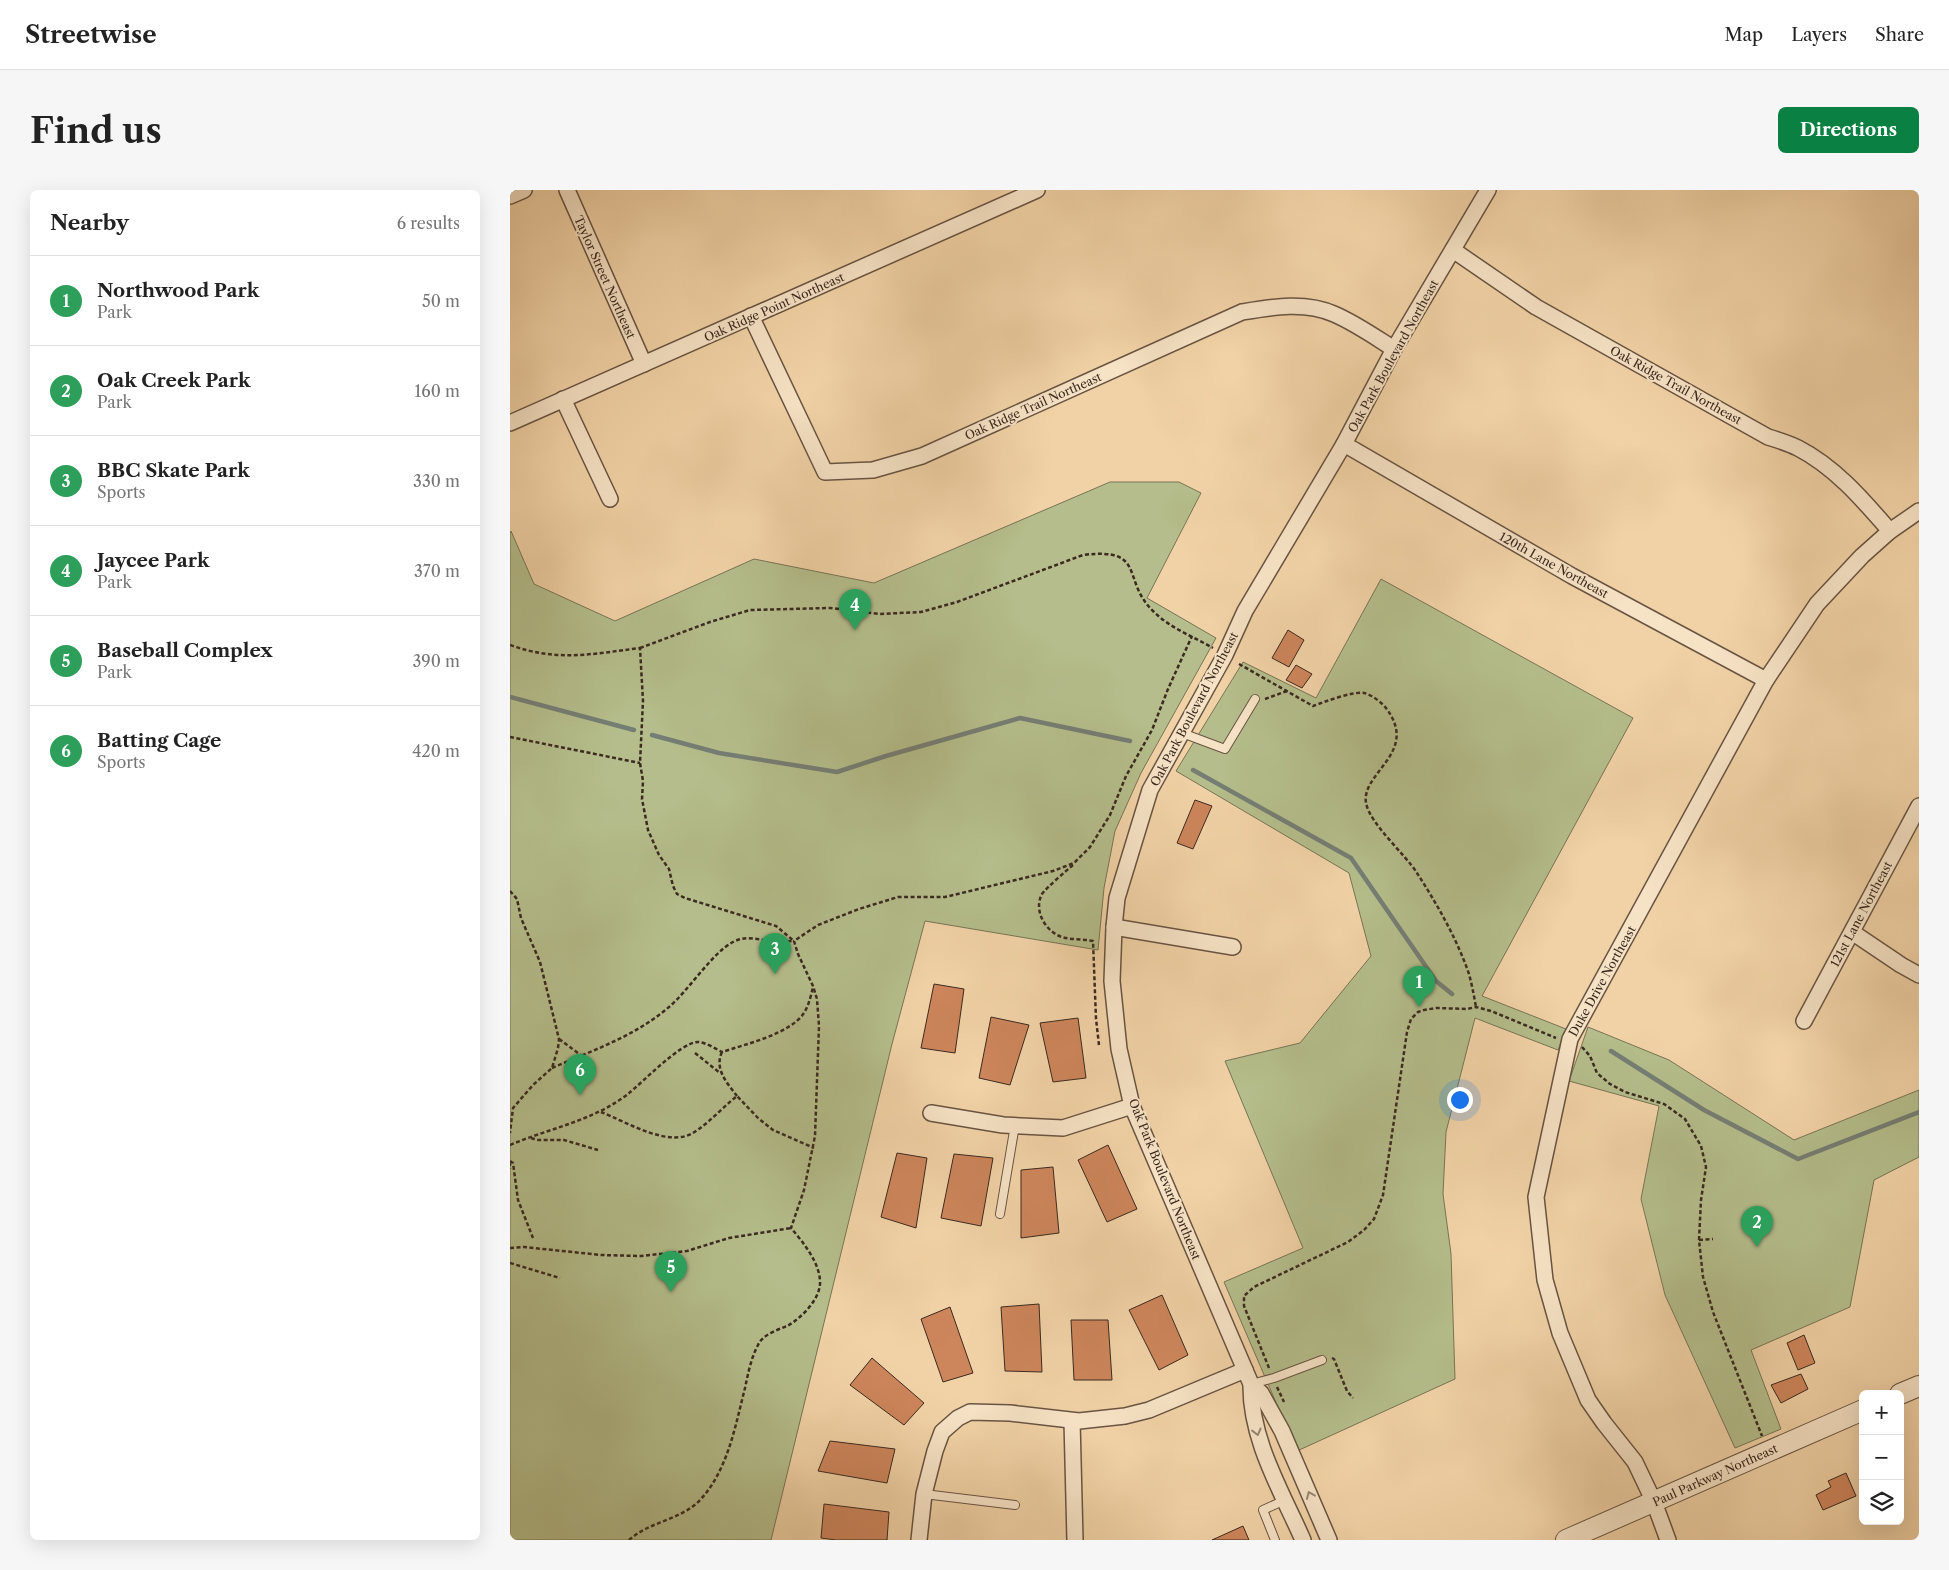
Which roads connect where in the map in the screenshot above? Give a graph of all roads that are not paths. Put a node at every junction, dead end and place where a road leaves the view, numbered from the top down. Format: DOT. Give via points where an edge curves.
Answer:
graph roads {
  1 [pos="524,190"];
  2 [pos="567,190"];
  3 [pos="1037,190"];
  4 [pos="1488,190"];
  5 [pos="510,196"];
  6 [pos="1453,250"];
  7 [pos="751,316"];
  8 [pos="1394,349"];
  9 [pos="644,364"];
  10 [pos="563,400"];
  11 [pos="510,423"];
  12 [pos="1344,444"];
  13 [pos="610,499"];
  14 [pos="1919,511"];
  15 [pos="1890,531"];
  16 [pos="1766,680"];
  17 [pos="1255,699"];
  18 [pos="1182,733"];
  19 [pos="1919,806"];
  20 [pos="1114,927"];
  21 [pos="1852,932"];
  22 [pos="1233,947"];
  23 [pos="1919,975"];
  24 [pos="1804,1021"];
  25 [pos="1132,1106"];
  26 [pos="931,1113"];
  27 [pos="1015,1125"];
  28 [pos="1000,1214"];
  29 [pos="1322,1360"];
  30 [pos="1248,1377"];
  31 [pos="1919,1386"];
  32 [pos="1904,1392"];
  33 [pos="1859,1412"];
  34 [pos="1072,1420"];
  35 [pos="924,1494"];
  36 [pos="1285,1500"];
  37 [pos="1654,1502"];
  38 [pos="1015,1505"];
  39 [pos="919,1540"];
  40 [pos="1075,1540"];
  41 [pos="1275,1540"];
  42 [pos="1303,1540"];
  43 [pos="1329,1540"];
  44 [pos="1566,1540"];
  45 [pos="1668,1540"];
  1 -- 5 [label="street"];
  2 -- 9 [label="street, Taylor Street Northeast"];
  3 -- 7 [label="street, Oak Ridge Point Northeast"];
  4 -- 6 [label="street, Oak Park Boulevard Northeast"];
  6 -- 8 [label="street, Oak Park Boulevard Northeast"];
  6 -- 15 [label="street, Oak Ridge Trail Northeast" via="1536,307 1768,437 1797,448 1820,462 1855,492"];
  7 -- 8 [label="street, Oak Ridge Trail Northeast" via="825,472 873,470 922,456 1242,312 1281,306 1333,313"];
  7 -- 9 [label="street, Oak Ridge Point Northeast"];
  8 -- 12 [label="street, Oak Park Boulevard Northeast"];
  9 -- 10 [label="street, Oak Ridge Point Northeast"];
  10 -- 11 [label="street, Oak Ridge Point Northeast"];
  10 -- 13 [label="street"];
  12 -- 16 [label="street, 120th Lane Northeast" via="1572,576"];
  12 -- 18 [label="street, Oak Park Boulevard Northeast" via="1245,611"];
  14 -- 15 [label="street, Duke Drive Northeast"];
  15 -- 16 [label="street, Duke Drive Northeast" via="1817,604"];
  16 -- 37 [label="street, Duke Drive Northeast" via="1573,1034 1536,1197 1544,1280 1560,1333 1588,1400 1635,1462"];
  17 -- 18 [label="lane" via="1225,749"];
  18 -- 20 [label="street, Oak Park Boulevard Northeast" via="1150,790 1117,898"];
  19 -- 21 [label="street, 121st Lane Northeast"];
  20 -- 22 [label="street"];
  20 -- 25 [label="street, Oak Park Boulevard Northeast" via="1112,981 1119,1049"];
  21 -- 23 [label="street"];
  21 -- 24 [label="street, 121st Lane Northeast"];
  25 -- 27 [label="street" via="1063,1128"];
  25 -- 30 [label="street, Oak Park Boulevard Northeast"];
  26 -- 27 [label="street"];
  27 -- 28 [label="lane"];
  29 -- 30 [label="lane" via="1274,1378"];
  30 -- 34 [label="street" via="1125,1416"];
  30 -- 36 [label="street, Oak Park Boulevard Northeast, one-way" via="1250,1405 1260,1442"];
  43 -- 30 [label="street, Oak Park Boulevard Northeast, one-way" via="1282,1431"];
  31 -- 32 [label="street"];
  33 -- 37 [label="street, Paul Parkway Northeast"];
  34 -- 35 [label="street" via="970,1412 942,1432"];
  34 -- 40 [label="street"];
  35 -- 38 [label="lane"];
  35 -- 39 [label="street"];
  36 -- 41 [label="lane" via="1263,1510"];
  36 -- 42 [label="street, Oak Park Boulevard Northeast"];
  37 -- 44 [label="street, Paul Parkway Northeast"];
  37 -- 45 [label="street, Duke Drive Northeast"];
}
